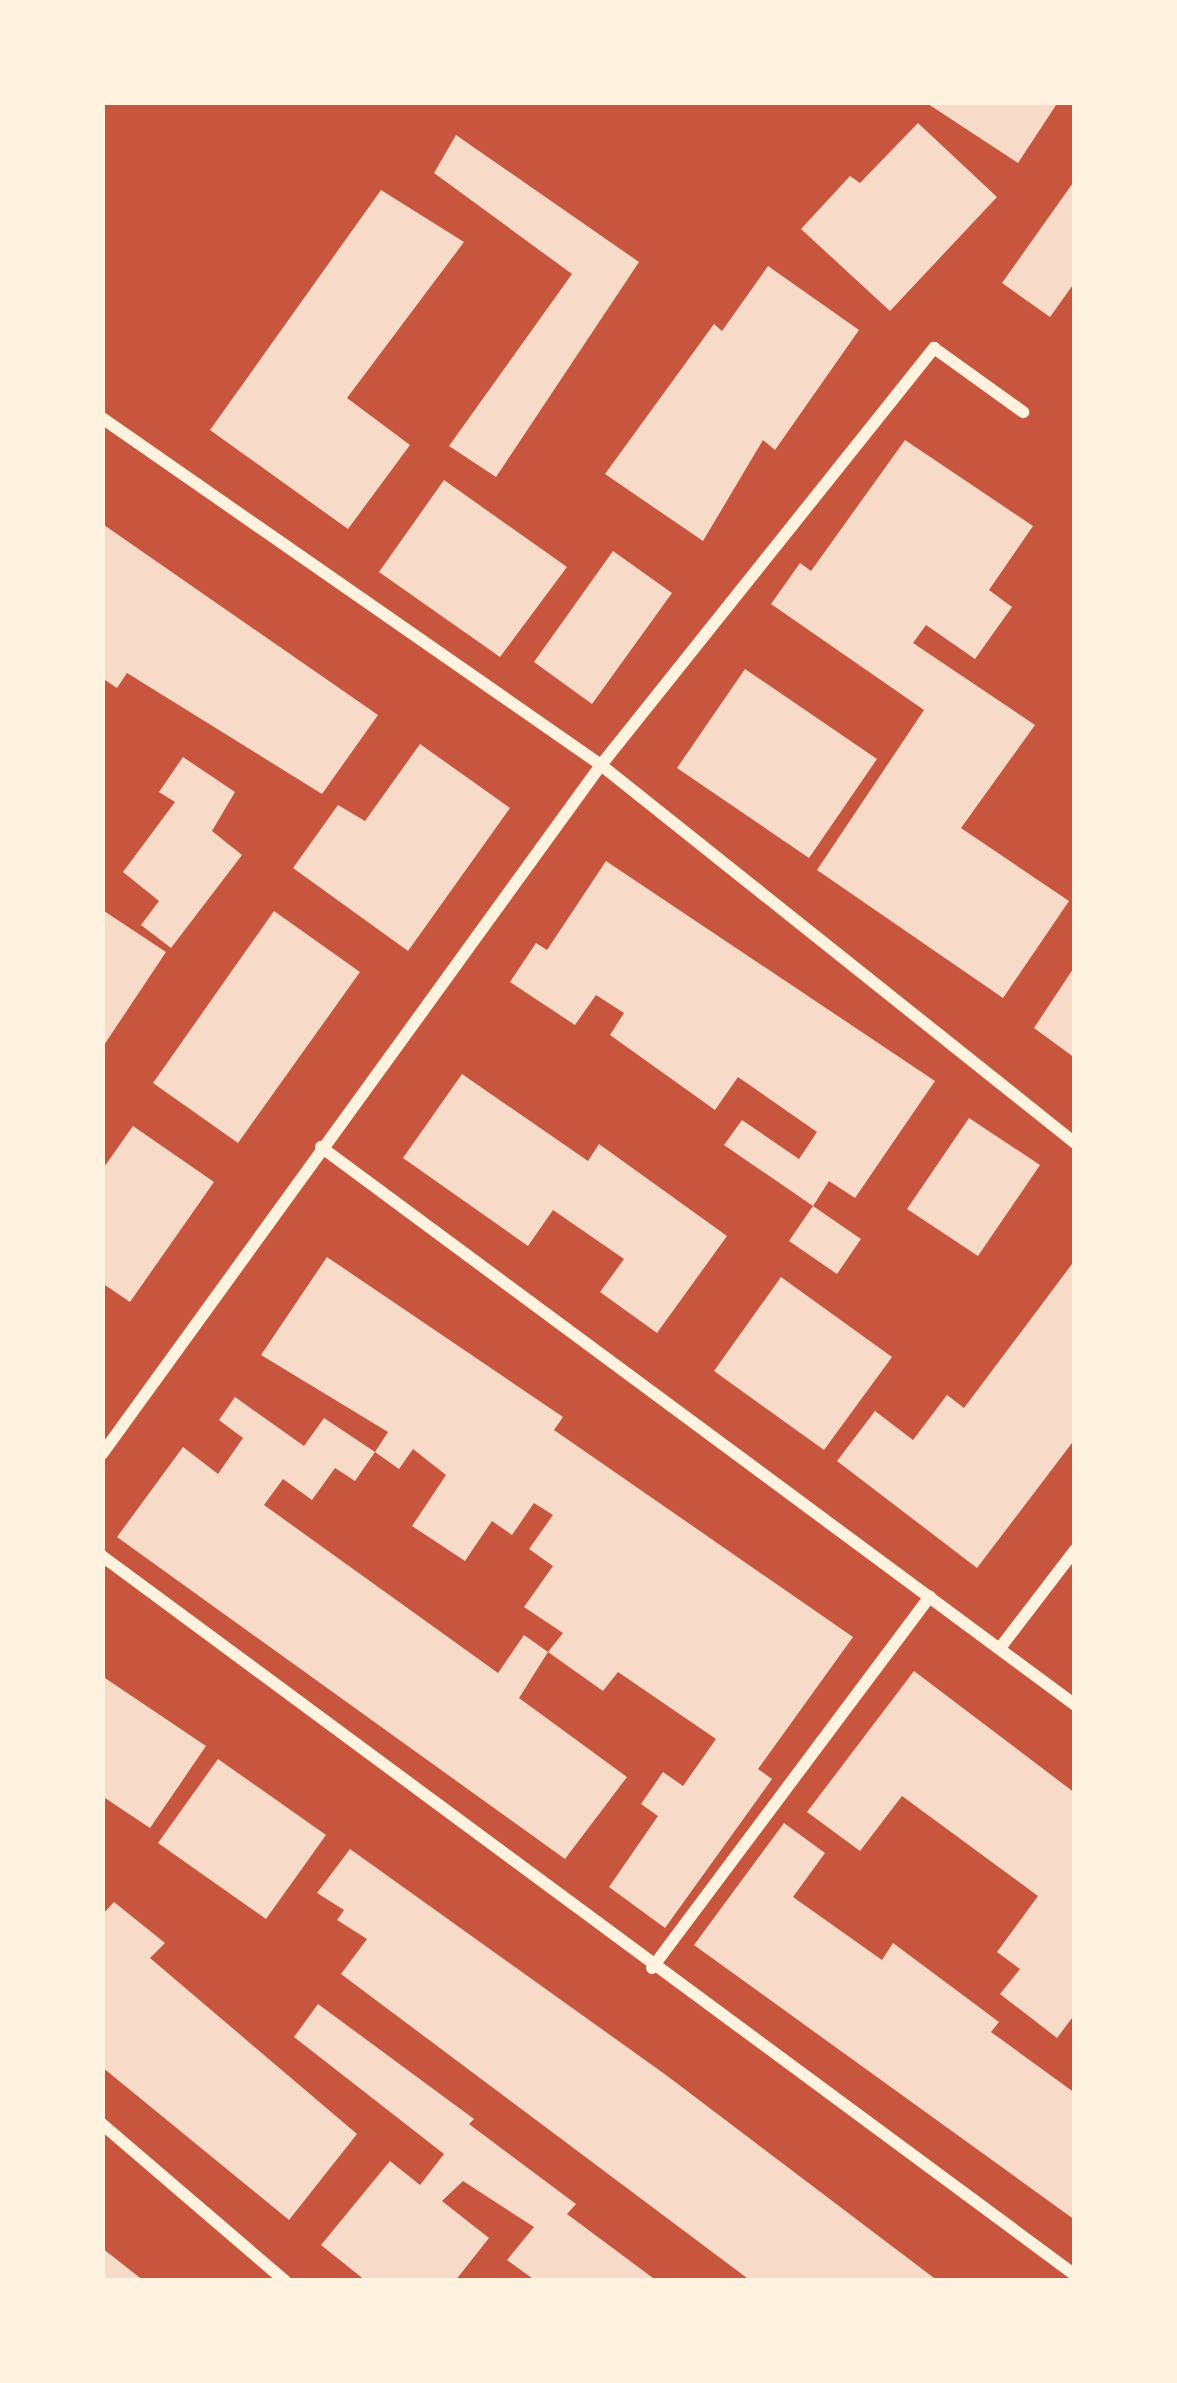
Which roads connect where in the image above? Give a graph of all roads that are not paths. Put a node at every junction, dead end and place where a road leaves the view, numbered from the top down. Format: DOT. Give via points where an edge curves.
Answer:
graph roads {
  1 [pos="1023,412"];
  2 [pos="103,417"];
  3 [pos="601,765"];
  4 [pos="1075,1143"];
  5 [pos="321,1147"];
  6 [pos="102,1454"];
  7 [pos="1075,1550"];
  8 [pos="102,1556"];
  9 [pos="929,1597"];
  10 [pos="1000,1648"];
  11 [pos="1075,1705"];
  12 [pos="652,1968"];
  13 [pos="102,2124"];
  14 [pos="1075,2275"];
  15 [pos="285,2281"];
  1 -- 3 [label="street" via="934,348"];
  2 -- 3 [label="street"];
  3 -- 4 [label="street"];
  3 -- 5 [label="street"];
  5 -- 6 [label="street"];
  5 -- 9 [label="street"];
  7 -- 10 [label="street"];
  8 -- 12 [label="street"];
  9 -- 10 [label="street"];
  9 -- 12 [label="street"];
  10 -- 11 [label="street"];
  12 -- 14 [label="street"];
  13 -- 15 [label="street"];
}
